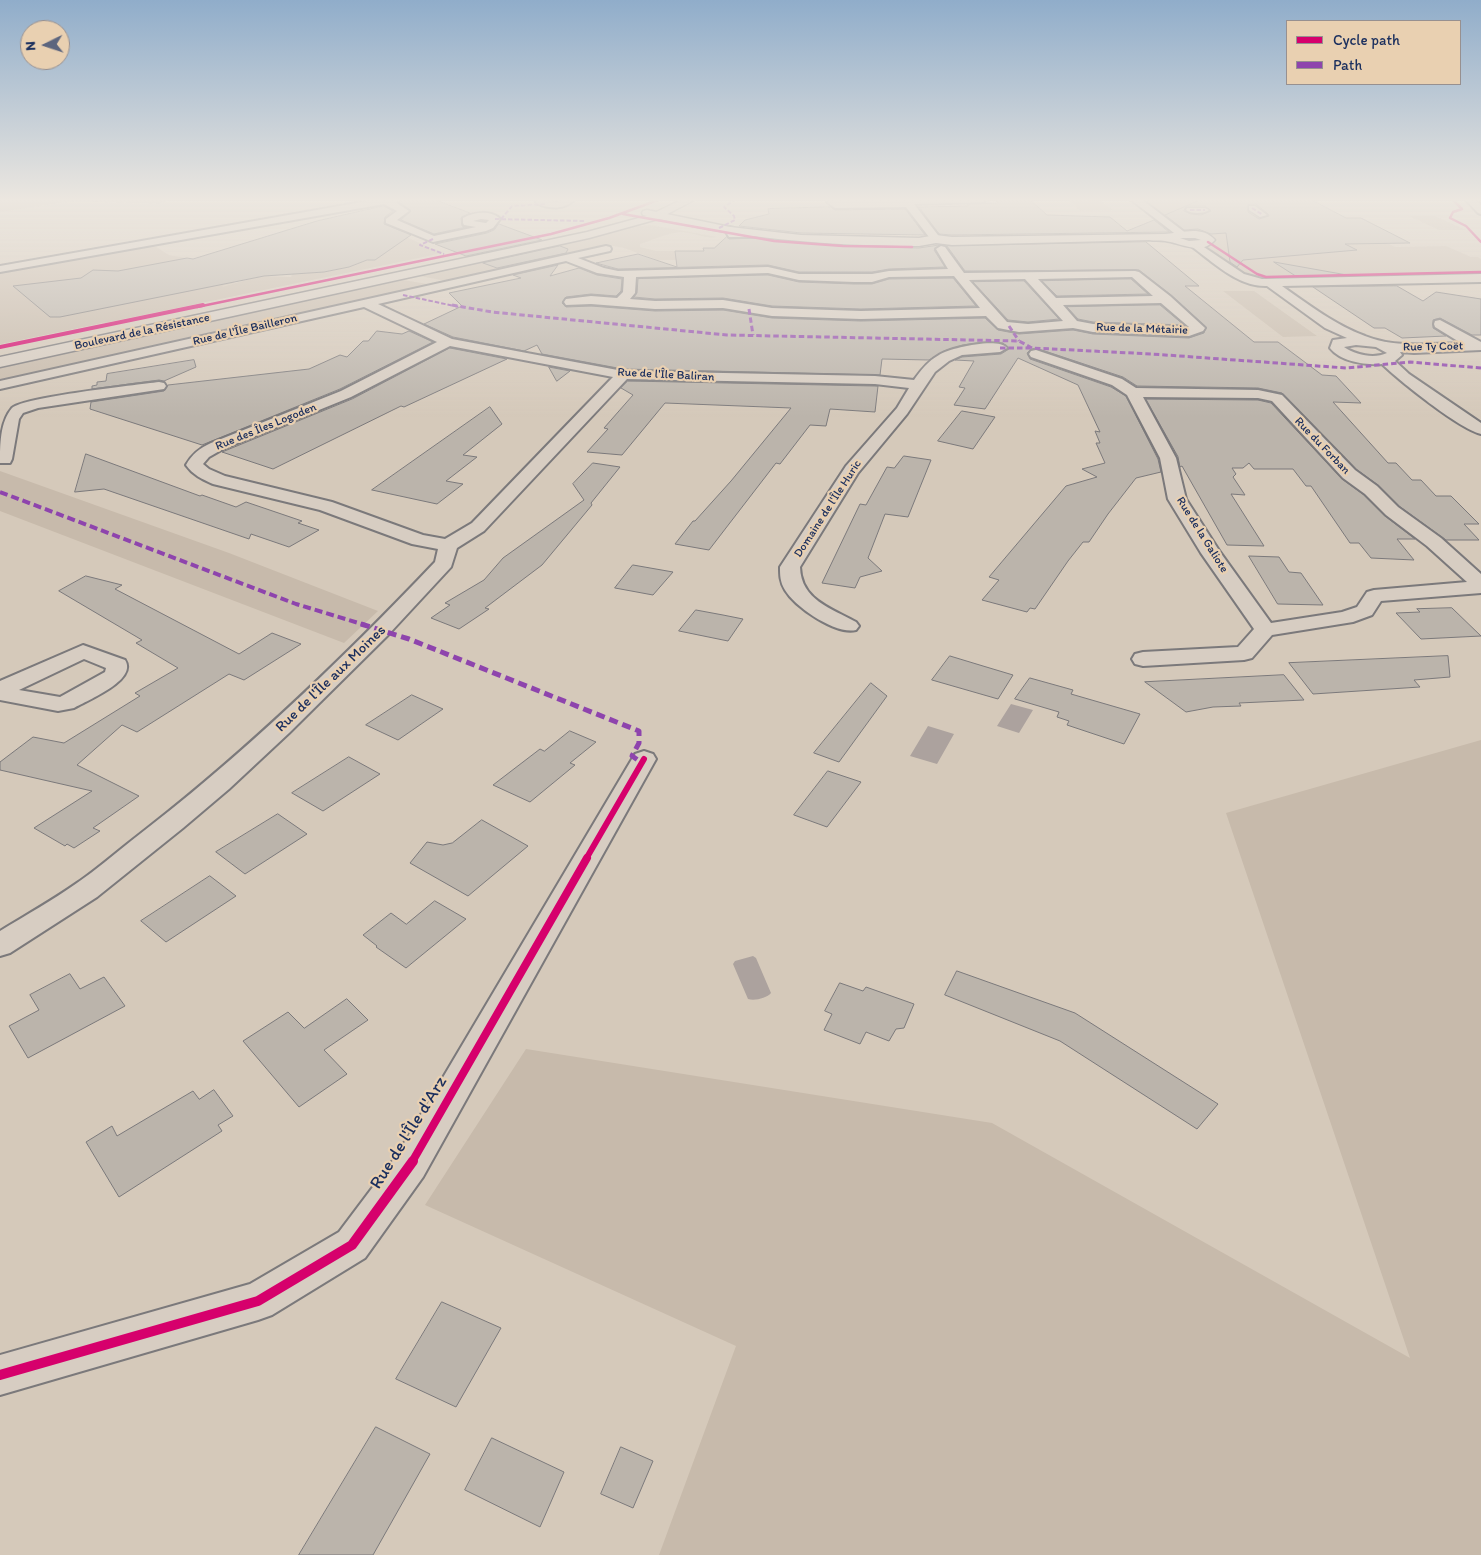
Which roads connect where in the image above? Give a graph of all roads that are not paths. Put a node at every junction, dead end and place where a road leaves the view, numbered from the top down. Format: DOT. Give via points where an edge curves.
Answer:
graph roads {
  1 [pos="397,272"];
  2 [pos="420,272"];
  3 [pos="506,272"];
  4 [pos="600,272"];
  5 [pos="714,272"];
  6 [pos="775,272"];
  7 [pos="956,272"];
  8 [pos="1234,272"];
  9 [pos="630,274"];
  10 [pos="404,275"];
  11 [pos="959,275"];
  12 [pos="1029,276"];
  13 [pos="1481,278"];
  14 [pos="1431,279"];
  15 [pos="1270,283"];
  16 [pos="1296,283"];
  17 [pos="451,284"];
  18 [pos="1470,290"];
  19 [pos="754,296"];
  20 [pos="1316,296"];
  21 [pos="1166,299"];
  22 [pos="570,302"];
  23 [pos="620,302"];
  24 [pos="1054,302"];
  25 [pos="366,303"];
  26 [pos="748,309"];
  27 [pos="991,312"];
  28 [pos="1073,324"];
  29 [pos="1440,324"];
  30 [pos="1330,325"];
  31 [pos="1362,326"];
  32 [pos="1364,341"];
  33 [pos="448,342"];
  34 [pos="1343,342"];
  35 [pos="1478,346"];
  36 [pos="1383,347"];
  37 [pos="1000,348"];
  38 [pos="1036,354"];
  39 [pos="0,356"];
  40 [pos="1368,359"];
  41 [pos="0,362"];
  42 [pos="68,370"];
  43 [pos="623,375"];
  44 [pos="1404,377"];
  45 [pos="918,384"];
  46 [pos="0,385"];
  47 [pos="159,386"];
  48 [pos="1133,392"];
  49 [pos="70,399"];
  50 [pos="1478,429"];
  51 [pos="4,459"];
  52 [pos="448,545"];
  53 [pos="1481,586"];
  54 [pos="849,626"];
  55 [pos="1265,630"];
  56 [pos="1143,659"];
  57 [pos="644,758"];
  58 [pos="0,944"];
  59 [pos="0,1375"];
  1 -- 39 [label="main road, Boulevard de la Résistance"];
  2 -- 10 [label="main road, Boulevard de la Résistance"];
  3 -- 17 [label="street, Rue de l'Île Bailleron"];
  4 -- 9 [label="street, Rue de la Métairie"];
  5 -- 9 [label="street, Rue de la Métairie"];
  6 -- 11 [label="street, Rue de la Métairie" via="799,277"];
  7 -- 11 [label="street"];
  8 -- 15 [label="street" via="1254,281"];
  9 -- 23 [label="street" via="629,293"];
  10 -- 17 [label="street"];
  10 -- 41 [label="main road, Boulevard de la Résistance"];
  11 -- 12 [label="street, Rue de la Métairie"];
  11 -- 27 [label="street"];
  12 -- 21 [label="street, Rue de la Métairie" via="1136,274"];
  12 -- 24 [label="street"];
  13 -- 14 [label="street"];
  14 -- 16 [label="street"];
  14 -- 18 [label="street"];
  15 -- 16 [label="street"];
  15 -- 30 [label="street"];
  16 -- 20 [label="street"];
  17 -- 25 [label="street, Rue de l'Île Bailleron"];
  19 -- 26 [label="street" via="755,303"];
  21 -- 24 [label="street, Rue de la Métairie"];
  21 -- 28 [label="street, Rue de la Métairie" via="1198,328 1180,332"];
  22 -- 23 [label="street"];
  23 -- 26 [label="street" via="723,304"];
  24 -- 28 [label="street"];
  25 -- 33 [label="street, Rue de l'Île Baliran"];
  25 -- 42 [label="street, Rue de l'Île Bailleron"];
  26 -- 27 [label="street" via="861,314"];
  27 -- 28 [label="street, Rue de la Métairie" via="999,323 1010,326"];
  29 -- 35 [label="street"];
  30 -- 32 [label="street"];
  30 -- 34 [label="street"];
  31 -- 36 [label="street"];
  32 -- 34 [label="street"];
  32 -- 36 [label="street"];
  33 -- 43 [label="street, Rue de l'Île Baliran"];
  33 -- 52 [label="street, Rue des Îles Logoden" via="346,394 217,446 203,453 194,465 219,480 326,506 420,540"];
  34 -- 40 [label="street" via="1336,345 1339,350"];
  35 -- 36 [label="street, Rue Ty Coët"];
  36 -- 40 [label="street"];
  36 -- 44 [label="street"];
  37 -- 45 [label="street, Domaine de l'Île Huric" via="967,350 944,358"];
  38 -- 48 [label="street" via="1117,382"];
  40 -- 44 [label="street"];
  42 -- 46 [label="street, Rue de l'Île Bailleron"];
  42 -- 49 [label="street"];
  43 -- 45 [label="street, Rue de l'Île Baliran" via="875,380"];
  43 -- 52 [label="street" via="478,527"];
  44 -- 50 [label="street"];
  45 -- 54 [label="street, Domaine de l'Île Huric" via="903,410 852,470 790,567 792,585 806,602"];
  47 -- 49 [label="street"];
  48 -- 53 [label="street, Rue du Forban" via="1258,394 1277,398 1349,474 1434,542"];
  48 -- 55 [label="street, Rue de la Galiote" via="1168,458 1177,500"];
  49 -- 51 [label="street" via="18,410 11,419"];
  52 -- 58 [label="street, Rue de l'Île aux Moines" via="444,563 381,631 220,783 87,890"];
  53 -- 55 [label="street" via="1374,596 1365,611 1346,618"];
  55 -- 56 [label="street" via="1244,653"];
  57 -- 59 [label="street, Rue de l'Île d'Arz" via="410,1166 352,1244 258,1301"];
}
